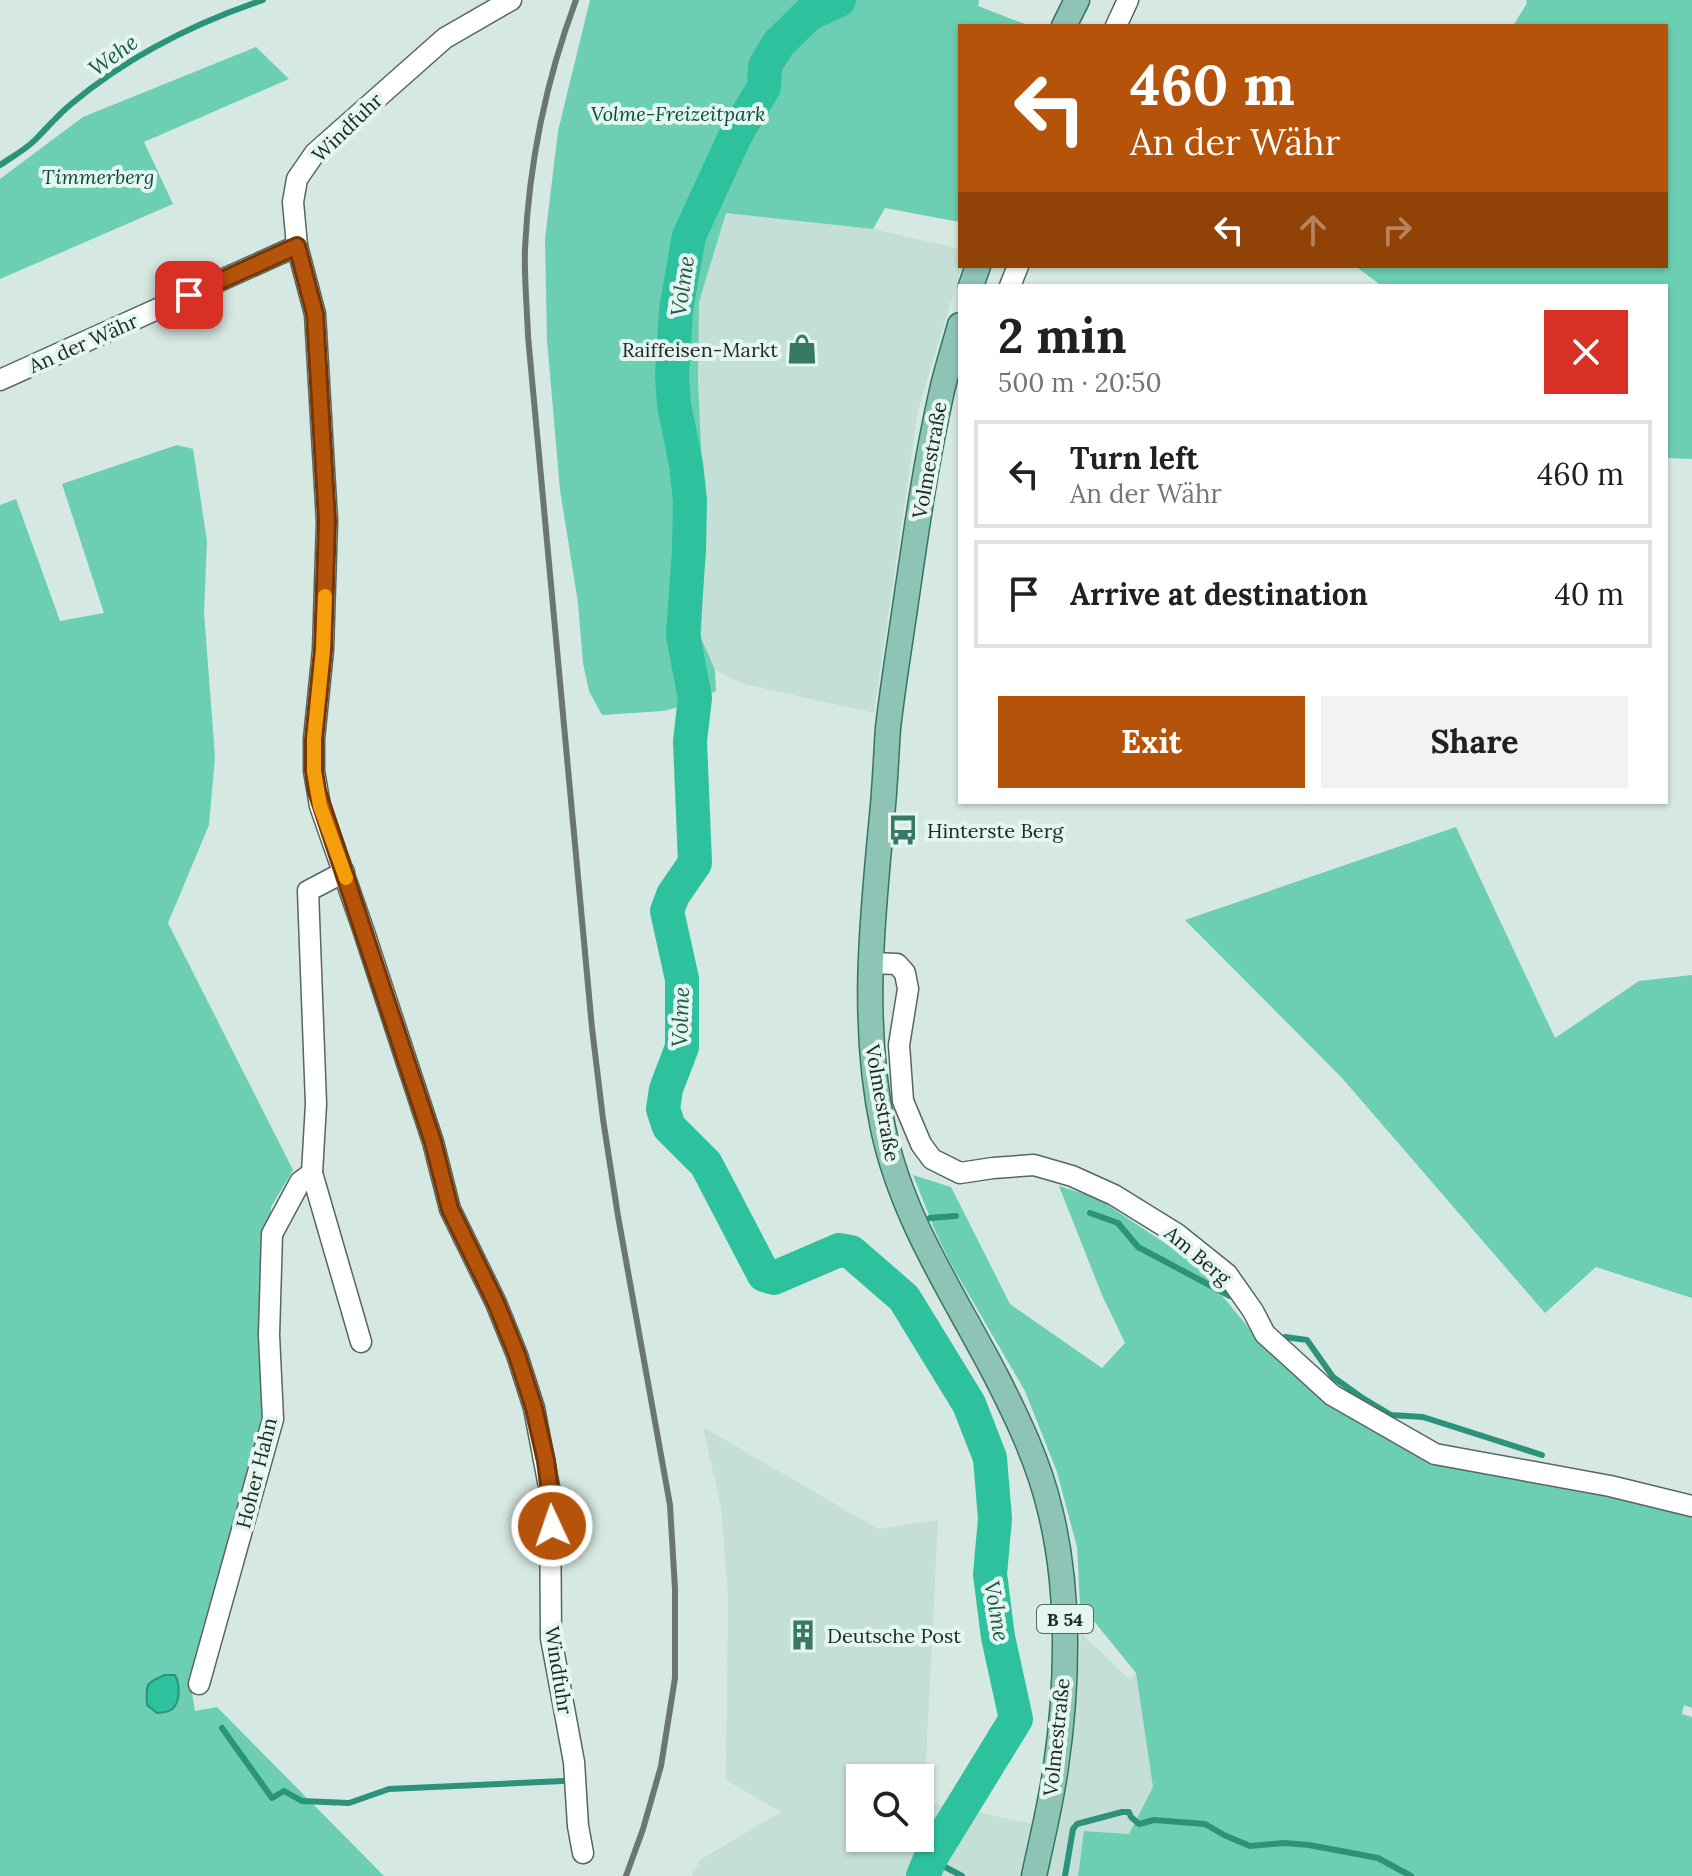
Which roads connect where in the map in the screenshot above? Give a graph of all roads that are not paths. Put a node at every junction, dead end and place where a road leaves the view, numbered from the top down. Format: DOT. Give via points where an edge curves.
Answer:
graph roads {
  1 [pos="511,0"];
  2 [pos="1077,0"];
  3 [pos="1128,0"];
  4 [pos="1065,24"];
  5 [pos="1117,24"];
  6 [pos="297,246"];
  7 [pos="958,339"];
  8 [pos="0,380"];
  9 [pos="951,388"];
  10 [pos="344,872"];
  11 [pos="871,963"];
  12 [pos="312,1173"];
  13 [pos="361,1342"];
  14 [pos="1692,1506"];
  15 [pos="199,1684"];
  16 [pos="583,1853"];
  17 [pos="1034,1876"];
  1 -- 6 [label="street, Windfuhr" via="445,38 315,153 297,179"];
  2 -- 4 [label="main road"];
  3 -- 5 [label="street"];
  6 -- 8 [label="street, An der Währ"];
  6 -- 10 [label="street, Windfuhr" via="315,314 327,521 314,771 320,806"];
  7 -- 9 [label="main road, Volmestraße / B 54"];
  9 -- 11 [label="main road, Volmestraße / B 54" via="927,467 889,725"];
  10 -- 12 [label="street" via="308,891 316,1104"];
  10 -- 16 [label="street, Windfuhr" via="450,1209 496,1303 534,1408 550,1492 551,1638 574,1762"];
  11 -- 14 [label="street, Am Berg" via="897,964 905,973 908,989 899,1045 903,1101 932,1159 960,1173 1034,1165 1114,1195 1177,1234 1227,1274 1265,1334 1332,1395 1435,1454"];
  11 -- 17 [label="main road, Volmestraße / B 54" via="871,1055 894,1168 934,1264 1019,1422 1051,1511 1065,1645 1056,1766"];
  12 -- 13 [label="street"];
  12 -- 15 [label="street, Hoher Hahn" via="300,1182 272,1234 273,1419"];
}
